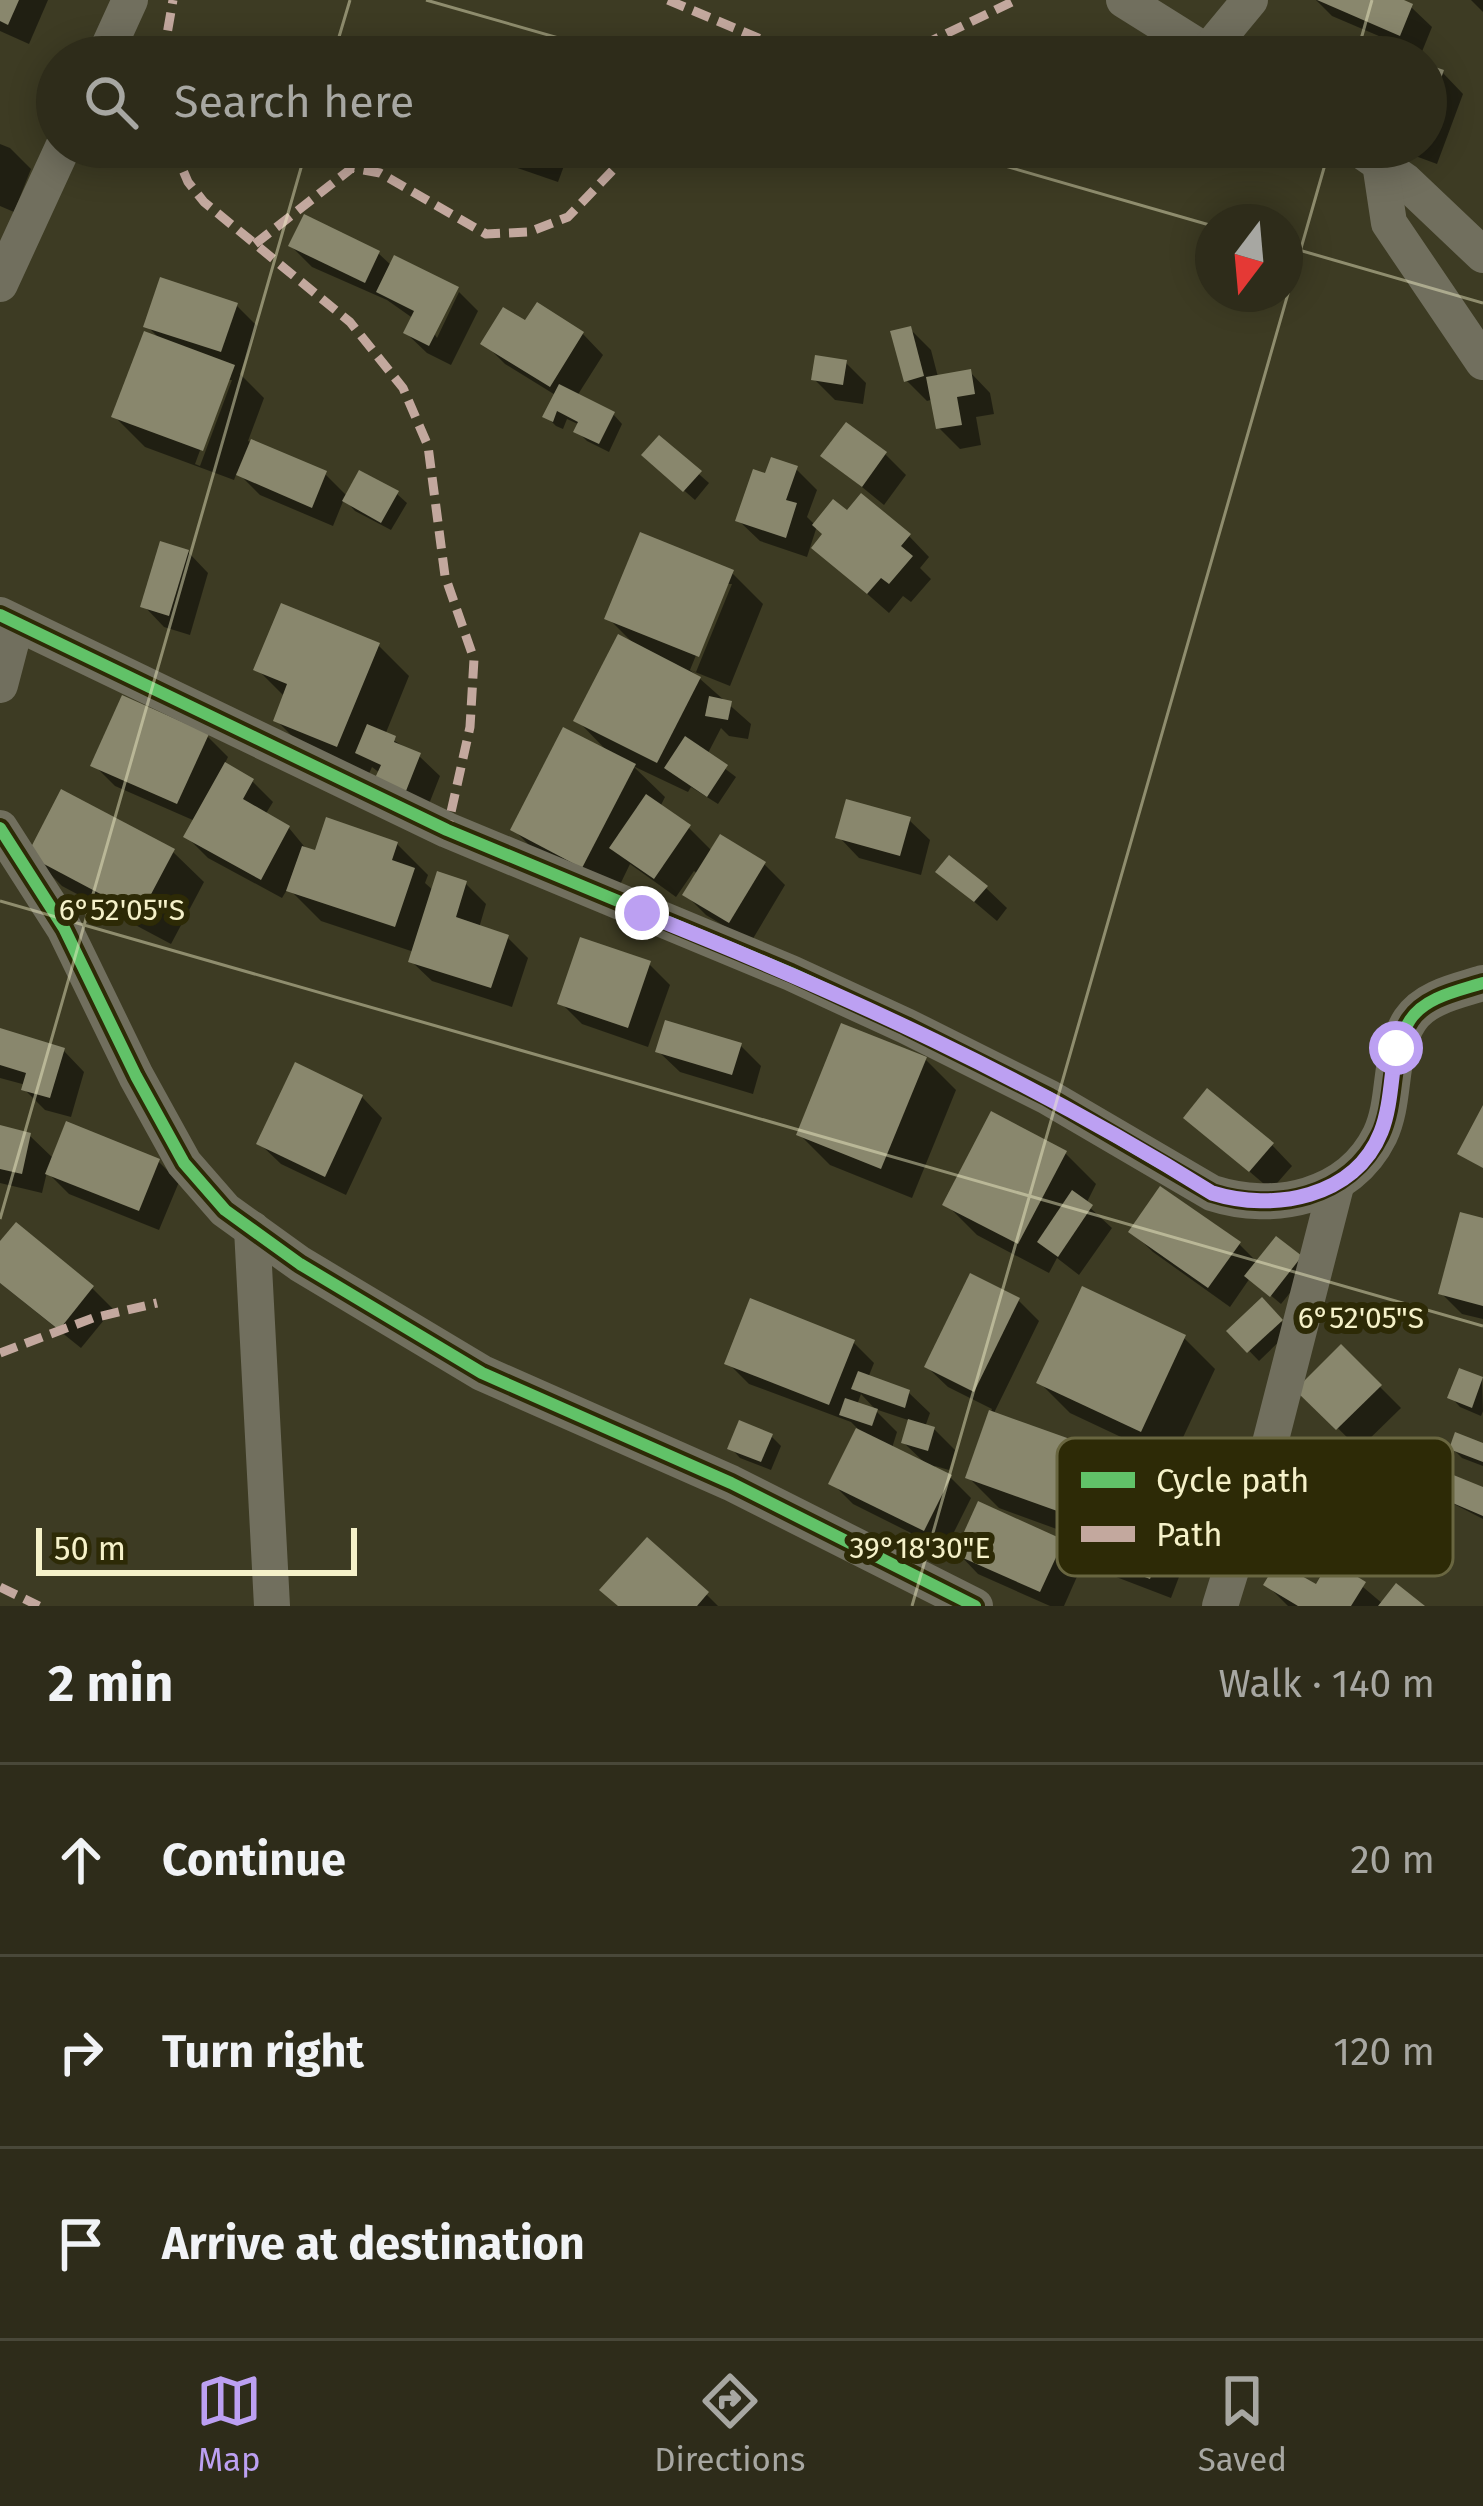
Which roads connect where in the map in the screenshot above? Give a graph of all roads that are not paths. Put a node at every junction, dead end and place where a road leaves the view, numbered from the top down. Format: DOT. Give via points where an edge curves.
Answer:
graph roads {
  1 [pos="130,0"];
  2 [pos="1124,0"];
  3 [pos="1250,0"];
  4 [pos="114,36"];
  5 [pos="1182,36"];
  6 [pos="1224,36"];
  7 [pos="53,168"];
  8 [pos="1372,168"];
  9 [pos="1386,168"];
  10 [pos="1483,255"];
  11 [pos="0,284"];
  12 [pos="1483,362"];
  13 [pos="8,620"];
  14 [pos="0,685"];
  15 [pos="0,828"];
  16 [pos="1483,983"];
  17 [pos="1336,1186"];
  18 [pos="252,1229"];
  19 [pos="1271,1438"];
  20 [pos="1229,1576"];
  21 [pos="272,1606"];
  22 [pos="975,1606"];
  23 [pos="1220,1606"];
  1 -- 4 [label="street"];
  2 -- 5 [label="street"];
  3 -- 6 [label="street"];
  7 -- 11 [label="street"];
  8 -- 12 [label="street" via="1389,223"];
  9 -- 10 [label="street"];
  13 -- 14 [label="street"];
  13 -- 17 [label="street" via="447,830 906,1026 1048,1096 1212,1193 1256,1201"];
  15 -- 18 [label="street" via="64,928 184,1163"];
  16 -- 17 [label="street" via="1426,1003 1411,1018 1396,1048 1381,1133"];
  17 -- 19 [label="street"];
  18 -- 21 [label="street"];
  18 -- 22 [label="street" via="482,1372 731,1483"];
  20 -- 23 [label="street"];
}
